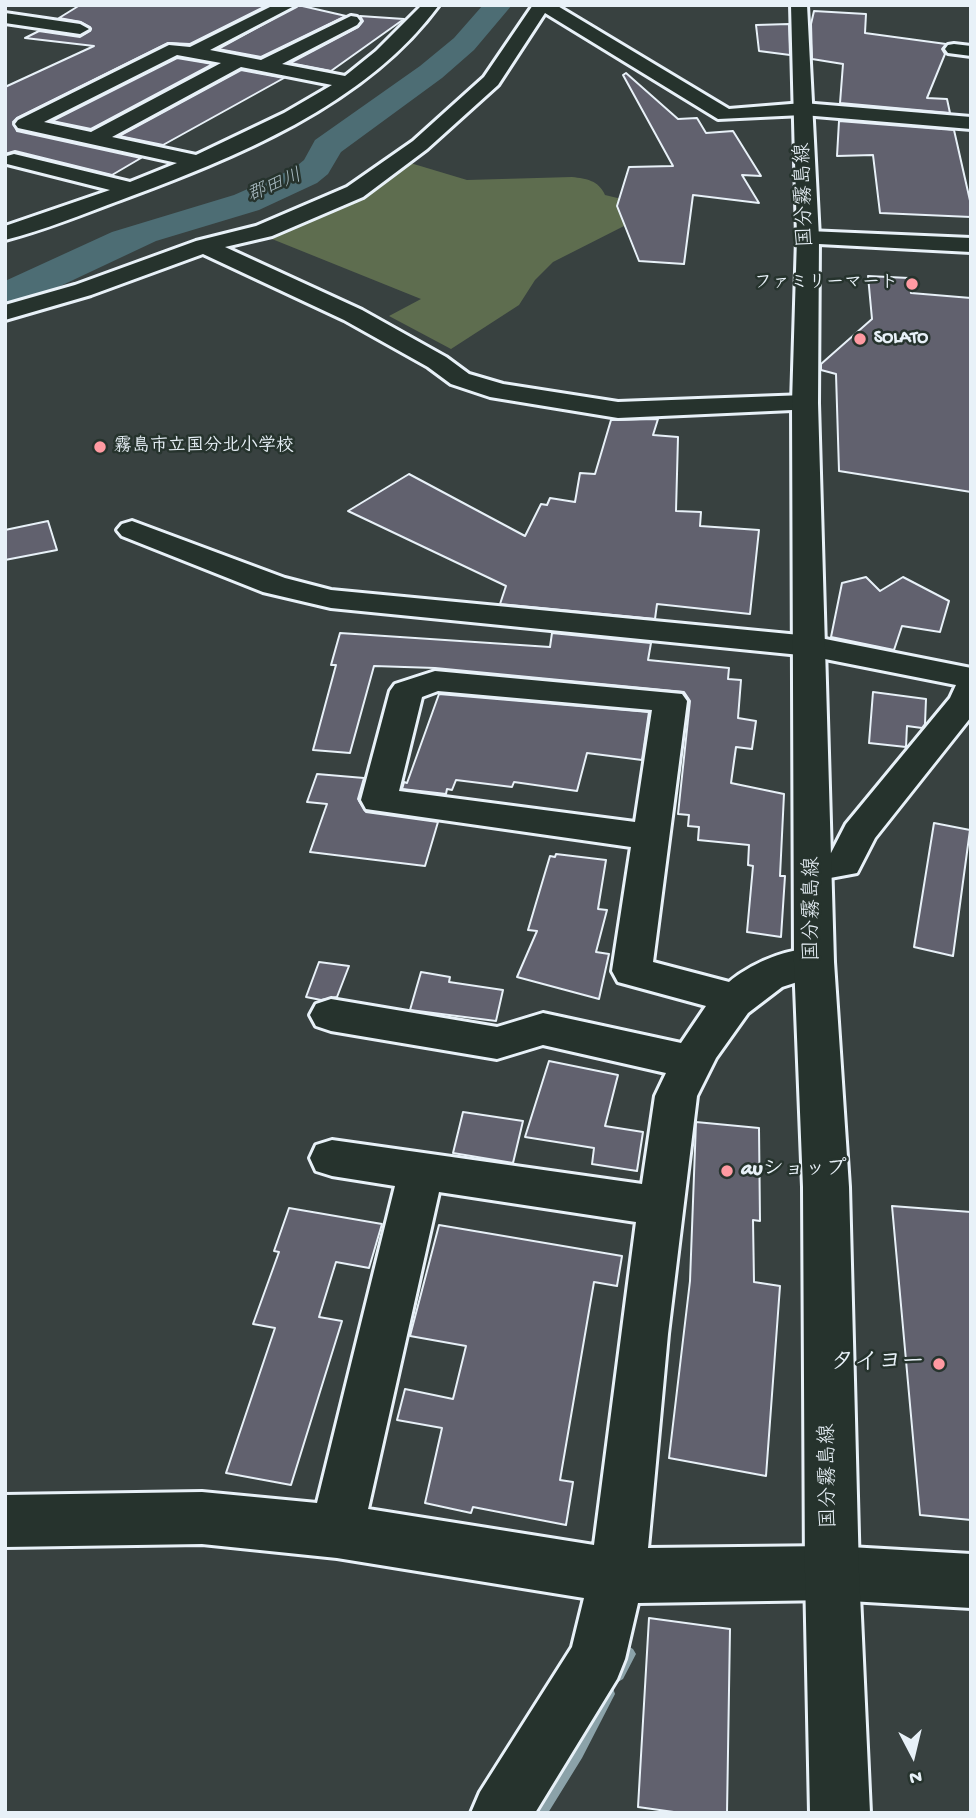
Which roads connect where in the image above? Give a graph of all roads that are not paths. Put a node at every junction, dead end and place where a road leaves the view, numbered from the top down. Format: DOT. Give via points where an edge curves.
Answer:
graph roads {
  1 [pos="288,5"];
  2 [pos="431,5"];
  3 [pos="543,5"];
  4 [pos="799,5"];
  5 [pos="5,18"];
  6 [pos="351,21"];
  7 [pos="80,29"];
  8 [pos="193,52"];
  9 [pos="239,61"];
  10 [pos="264,66"];
  11 [pos="311,75"];
  12 [pos="347,82"];
  13 [pos="288,89"];
  14 [pos="803,109"];
  15 [pos="971,123"];
  16 [pos="25,124"];
  17 [pos="5,132"];
  18 [pos="93,139"];
  19 [pos="195,151"];
  20 [pos="14,160"];
  21 [pos="129,188"];
  22 [pos="5,233"];
  23 [pos="808,238"];
  24 [pos="971,245"];
  25 [pos="204,246"];
  26 [pos="5,313"];
  27 [pos="806,403"];
  28 [pos="132,530"];
  29 [pos="810,646"];
  30 [pos="971,678"];
  31 [pos="971,688"];
  32 [pos="652,837"];
  33 [pos="814,868"];
  34 [pos="814,962"];
  35 [pos="734,999"];
  36 [pos="331,1015"];
  37 [pos="691,1062"];
  38 [pos="332,1158"];
  39 [pos="421,1171"];
  40 [pos="661,1206"];
  41 [pos="5,1521"];
  42 [pos="337,1531"];
  43 [pos="832,1573"];
  44 [pos="617,1576"];
  45 [pos="971,1581"];
  46 [pos="500,1813"];
  47 [pos="841,1813"];
  1 -- 8 [label="street"];
  2 -- 12 [label="street" via="406,34"];
  3 -- 14 [label="street" via="725,115"];
  3 -- 25 [label="street" via="491,81 420,145 366,184 264,231"];
  4 -- 14 [label="street, 国分霧島線"];
  5 -- 7 [label="street"];
  6 -- 10 [label="street"];
  8 -- 9 [label="street"];
  8 -- 16 [label="street" via="176,49"];
  9 -- 10 [label="street"];
  9 -- 18 [label="street"];
  10 -- 11 [label="street"];
  11 -- 12 [label="street"];
  11 -- 13 [label="street"];
  12 -- 19 [label="street" via="328,96"];
  14 -- 15 [label="street"];
  14 -- 23 [label="street, 国分霧島線"];
  16 -- 17 [label="street"];
  16 -- 18 [label="street"];
  18 -- 19 [label="street" via="171,156"];
  19 -- 21 [label="street"];
  20 -- 21 [label="street"];
  21 -- 22 [label="street"];
  23 -- 24 [label="street"];
  23 -- 27 [label="street, 国分霧島線"];
  25 -- 26 [label="street"];
  25 -- 27 [label="street" via="353,315 460,379 499,391 618,410"];
  27 -- 29 [label="street, 国分霧島線"];
  28 -- 29 [label="street" via="274,585 331,599"];
  29 -- 30 [label="street"];
  29 -- 33 [label="street, 国分霧島線"];
  31 -- 33 [label="street" via="966,701 859,834 844,864"];
  32 -- 32 [label="street" via="670,701 435,681 407,691 379,800"];
  32 -- 35 [label="street" via="632,971"];
  33 -- 34 [label="street, 国分霧島線"];
  34 -- 35 [label="street" via="764,978"];
  34 -- 43 [label="street, 国分霧島線" via="826,1187"];
  35 -- 37 [label="street"];
  36 -- 37 [label="street" via="497,1044 543,1029"];
  37 -- 40 [label="street" via="676,1096"];
  38 -- 39 [label="street"];
  39 -- 40 [label="street"];
  39 -- 42 [label="street"];
  40 -- 44 [label="street"];
  41 -- 42 [label="street" via="202,1518"];
  42 -- 44 [label="street"];
  43 -- 44 [label="street"];
  43 -- 45 [label="street"];
  43 -- 47 [label="street, 国分霧島線"];
  44 -- 46 [label="street" via="597,1659"];
}
